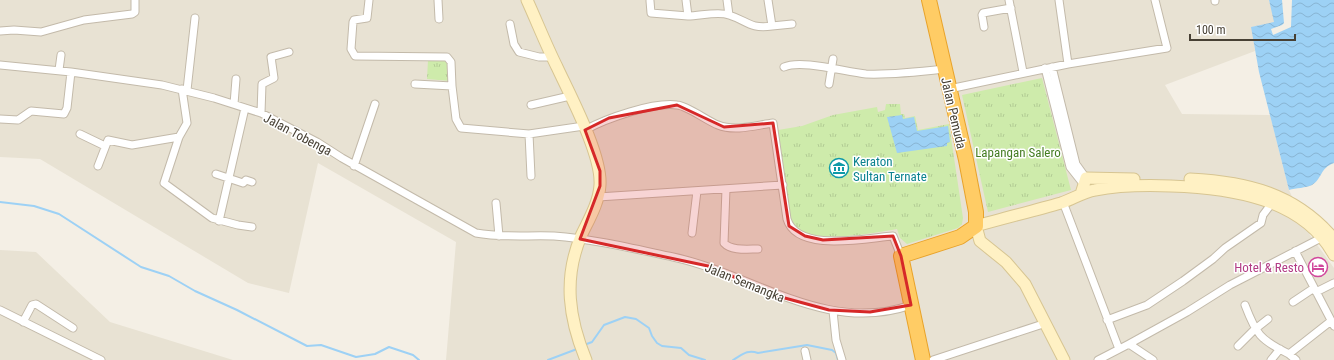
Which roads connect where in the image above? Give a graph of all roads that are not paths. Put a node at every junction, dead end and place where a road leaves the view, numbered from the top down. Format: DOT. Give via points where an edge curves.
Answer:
graph roads {
  1 [pos="135,0"];
  2 [pos="369,0"];
  3 [pos="438,0"];
  4 [pos="527,0"];
  5 [pos="686,0"];
  6 [pos="727,0"];
  7 [pos="768,0"];
  8 [pos="929,0"];
  9 [pos="1009,0"];
  10 [pos="1059,0"];
  11 [pos="1155,0"];
  12 [pos="650,1"];
  13 [pos="1011,8"];
  14 [pos="729,15"];
  15 [pos="688,16"];
  16 [pos="195,18"];
  17 [pos="439,19"];
  18 [pos="510,24"];
  19 [pos="792,24"];
  20 [pos="772,26"];
  21 [pos="984,27"];
  22 [pos="0,31"];
  23 [pos="289,52"];
  24 [pos="61,55"];
  25 [pos="552,56"];
  26 [pos="834,59"];
  27 [pos="1068,64"];
  28 [pos="0,65"];
  29 [pos="784,67"];
  30 [pos="1049,67"];
  31 [pos="944,68"];
  32 [pos="832,69"];
  33 [pos="59,70"];
  34 [pos="71,72"];
  35 [pos="1023,72"];
  36 [pos="236,79"];
  37 [pos="415,84"];
  38 [pos="829,84"];
  39 [pos="452,86"];
  40 [pos="949,89"];
  41 [pos="185,90"];
  42 [pos="570,96"];
  43 [pos="234,104"];
  44 [pos="375,104"];
  45 [pos="531,105"];
  46 [pos="245,108"];
  47 [pos="261,114"];
  48 [pos="0,119"];
  49 [pos="585,128"];
  50 [pos="80,134"];
  51 [pos="529,134"];
  52 [pos="179,137"];
  53 [pos="104,146"];
  54 [pos="98,166"];
  55 [pos="354,166"];
  56 [pos="216,174"];
  57 [pos="531,176"];
  58 [pos="229,179"];
  59 [pos="252,182"];
  60 [pos="783,184"];
  61 [pos="1083,186"];
  62 [pos="726,189"];
  63 [pos="697,191"];
  64 [pos="598,197"];
  65 [pos="1063,202"];
  66 [pos="1276,202"];
  67 [pos="496,203"];
  68 [pos="219,221"];
  69 [pos="976,226"];
  70 [pos="252,227"];
  71 [pos="692,233"];
  72 [pos="499,236"];
  73 [pos="1323,236"];
  74 [pos="960,237"];
  75 [pos="580,239"];
  76 [pos="980,241"];
  77 [pos="1333,248"];
  78 [pos="758,249"];
  79 [pos="1295,251"];
  80 [pos="901,256"];
  81 [pos="1334,283"];
  82 [pos="1315,290"];
  83 [pos="1293,302"];
  84 [pos="911,305"];
  85 [pos="1245,305"];
  86 [pos="0,310"];
  87 [pos="833,311"];
  88 [pos="1268,319"];
  89 [pos="1107,320"];
  90 [pos="24,322"];
  91 [pos="1046,323"];
  92 [pos="1332,324"];
  93 [pos="73,328"];
  94 [pos="1254,330"];
  95 [pos="1130,344"];
  96 [pos="1238,346"];
  97 [pos="1119,349"];
  98 [pos="1280,349"];
  99 [pos="805,351"];
  100 [pos="83,352"];
  101 [pos="1289,354"];
  102 [pos="585,358"];
  103 [pos="80,360"];
  104 [pos="101,360"];
  105 [pos="807,360"];
  106 [pos="842,360"];
  107 [pos="923,360"];
  108 [pos="933,360"];
  109 [pos="1064,360"];
  110 [pos="1098,360"];
  111 [pos="1153,360"];
  112 [pos="1271,360"];
  113 [pos="1296,360"];
  1 -- 22 [label="street" via="135,12 132,14 84,20 41,32"];
  2 -- 39 [label="street" via="367,18 352,22 352,53 355,56 450,58"];
  3 -- 17 [label="street"];
  4 -- 25 [label="street"];
  5 -- 15 [label="street"];
  6 -- 14 [label="street"];
  7 -- 20 [label="street"];
  8 -- 31 [label="highway, Jalan Pemuda"];
  9 -- 13 [label="street"];
  10 -- 27 [label="street"];
  11 -- 27 [label="street" via="1167,48"];
  12 -- 15 [label="street" via="651,13"];
  13 -- 21 [label="street" via="983,13"];
  13 -- 35 [label="street"];
  14 -- 15 [label="street"];
  14 -- 20 [label="street" via="754,27"];
  16 -- 41 [label="street"];
  18 -- 25 [label="street" via="514,44 519,52 539,57"];
  19 -- 20 [label="street"];
  23 -- 47 [label="street" via="271,57 274,78 262,84"];
  24 -- 33 [label="street"];
  25 -- 42 [label="street"];
  26 -- 32 [label="street"];
  27 -- 30 [label="street"];
  28 -- 33 [label="street, Jalan Tobenga"];
  29 -- 32 [label="street" via="795,63"];
  30 -- 35 [label="street"];
  30 -- 61 [label="street" via="1070,167"];
  31 -- 32 [label="street" via="884,74"];
  31 -- 40 [label="highway, Jalan Pemuda"];
  32 -- 38 [label="street"];
  33 -- 34 [label="street, Jalan Tobenga"];
  34 -- 41 [label="street, Jalan Tobenga"];
  34 -- 48 [label="street" via="64,114 31,111 18,120"];
  35 -- 40 [label="street"];
  36 -- 43 [label="street"];
  37 -- 39 [label="street"];
  39 -- 51 [label="street" via="456,119 461,128"];
  40 -- 69 [label="highway, Jalan Pemuda" via="973,198"];
  41 -- 43 [label="street, Jalan Tobenga"];
  41 -- 52 [label="street" via="187,118"];
  42 -- 45 [label="street"];
  42 -- 49 [label="street"];
  43 -- 46 [label="street, Jalan Tobenga"];
  44 -- 55 [label="street"];
  46 -- 47 [label="street, Jalan Tobenga"];
  46 -- 58 [label="street"];
  47 -- 55 [label="street, Jalan Tobenga" via="317,142"];
  49 -- 51 [label="street"];
  49 -- 60 [label="street" via="617,115 677,104 724,127 773,123"];
  49 -- 64 [label="street" via="600,171"];
  50 -- 53 [label="street"];
  51 -- 57 [label="street"];
  52 -- 53 [label="street" via="132,145 108,140"];
  52 -- 68 [label="street" via="164,183"];
  53 -- 54 [label="street"];
  55 -- 72 [label="street, Jalan Tobenga" via="468,230"];
  56 -- 58 [label="street"];
  58 -- 59 [label="street" via="243,183 246,180"];
  58 -- 68 [label="street"];
  60 -- 62 [label="street"];
  60 -- 80 [label="street" via="789,226 799,234 836,241 893,236"];
  61 -- 65 [label="street"];
  61 -- 66 [label="street" via="1094,190 1138,185 1193,187"];
  61 -- 66 [label="street" via="1218,181 1258,188"];
  62 -- 63 [label="street"];
  62 -- 78 [label="street" via="724,243 737,249"];
  63 -- 64 [label="street"];
  63 -- 71 [label="street"];
  64 -- 75 [label="street"];
  65 -- 69 [label="street"];
  65 -- 89 [label="street"];
  66 -- 73 [label="street"];
  66 -- 77 [label="street" via="1313,217"];
  66 -- 89 [label="street" via="1263,215 1261,224 1183,281 1147,306"];
  67 -- 72 [label="street"];
  68 -- 70 [label="street"];
  69 -- 74 [label="highway"];
  69 -- 76 [label="street"];
  72 -- 75 [label="street, Jalan Tobenga" via="532,235"];
  73 -- 77 [label="street"];
  73 -- 79 [label="street"];
  74 -- 76 [label="street"];
  74 -- 80 [label="highway"];
  75 -- 87 [label="street, Jalan Semangka" via="708,266 781,296"];
  75 -- 102 [label="street" via="573,265 569,300"];
  76 -- 91 [label="street" via="1015,271"];
  79 -- 82 [label="street"];
  79 -- 95 [label="street" via="1230,285"];
  80 -- 84 [label="highway"];
  81 -- 82 [label="street"];
  82 -- 83 [label="street"];
  82 -- 92 [label="street"];
  84 -- 87 [label="street, Jalan Semangka" via="870,312"];
  84 -- 107 [label="highway"];
  85 -- 94 [label="street"];
  86 -- 90 [label="street"];
  87 -- 106 [label="street" via="836,340"];
  88 -- 94 [label="street"];
  89 -- 97 [label="street"];
  90 -- 93 [label="street" via="32,305 36,304"];
  90 -- 100 [label="street"];
  91 -- 108 [label="street"];
  91 -- 109 [label="street"];
  92 -- 101 [label="street"];
  94 -- 96 [label="street"];
  94 -- 98 [label="street" via="1269,344"];
  95 -- 97 [label="street"];
  95 -- 111 [label="street"];
  97 -- 110 [label="street"];
  98 -- 101 [label="street"];
  98 -- 112 [label="street"];
  99 -- 105 [label="street"];
  100 -- 103 [label="street"];
  100 -- 104 [label="street"];
  101 -- 113 [label="street"];
}
